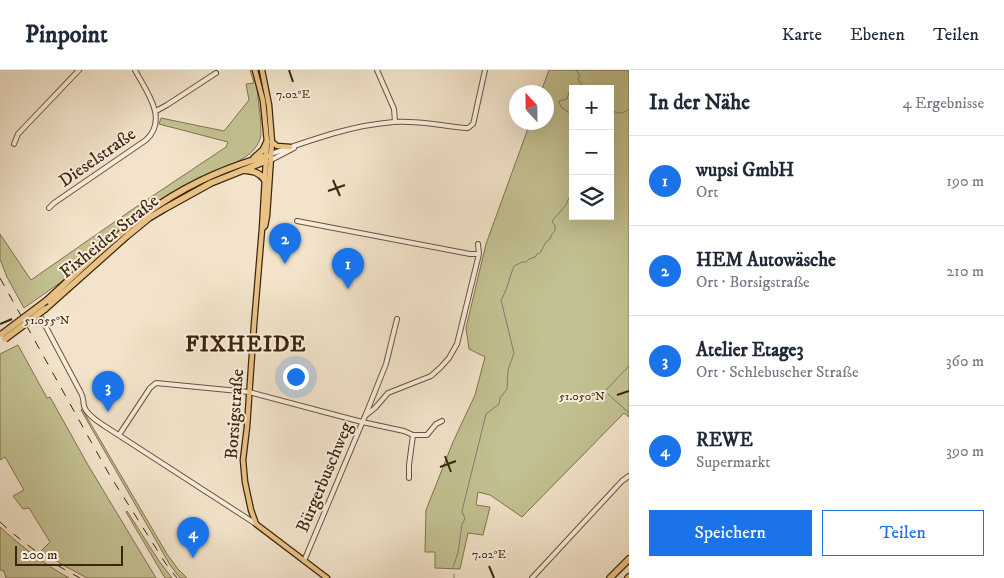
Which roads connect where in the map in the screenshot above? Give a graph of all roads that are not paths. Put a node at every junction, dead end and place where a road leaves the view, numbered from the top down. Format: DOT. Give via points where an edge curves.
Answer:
graph roads {
  1 [pos="79,70"];
  2 [pos="135,70"];
  3 [pos="255,70"];
  4 [pos="262,70"];
  5 [pos="377,70"];
  6 [pos="485,70"];
  7 [pos="216,73"];
  8 [pos="156,111"];
  9 [pos="395,122"];
  10 [pos="270,142"];
  11 [pos="14,144"];
  12 [pos="300,144"];
  13 [pos="290,147"];
  14 [pos="250,160"];
  15 [pos="268,160"];
  16 [pos="241,170"];
  17 [pos="265,180"];
  18 [pos="49,208"];
  19 [pos="297,221"];
  20 [pos="262,229"];
  21 [pos="478,244"];
  22 [pos="479,254"];
  23 [pos="37,310"];
  24 [pos="397,319"];
  25 [pos="2,338"];
  26 [pos="249,392"];
  27 [pos="365,416"];
  28 [pos="442,421"];
  29 [pos="362,422"];
  30 [pos="119,435"];
  31 [pos="414,435"];
  32 [pos="629,476"];
  33 [pos="409,478"];
  34 [pos="251,510"];
  35 [pos="240,513"];
  36 [pos="256,524"];
  37 [pos="629,559"];
  38 [pos="304,561"];
  39 [pos="327,578"];
  40 [pos="532,578"];
  41 [pos="610,578"];
  1 -- 11 [label="street" via="18,134"];
  2 -- 8 [label="street"];
  3 -- 10 [label="main road"];
  4 -- 10 [label="main road" via="269,105"];
  5 -- 9 [label="street" via="394,109"];
  6 -- 9 [label="street, Fixheider Straße" via="471,126"];
  7 -- 8 [label="street"];
  8 -- 18 [label="street, Dieselstraße" via="156,125 149,137"];
  9 -- 12 [label="street, Fixheider Straße" via="358,128"];
  10 -- 13 [label="main road"];
  10 -- 14 [label="highway"];
  10 -- 15 [label="main road"];
  12 -- 13 [label="street, Fixheider Straße"];
  12 -- 15 [label="street, Fixheider Straße"];
  13 -- 15 [label="street, Fixheider Straße"];
  14 -- 15 [label="highway, Fixheider Straße"];
  14 -- 25 [label="highway, Fixheider Straße, bridge" via="211,175 147,212"];
  15 -- 16 [label="highway, Fixheider Straße"];
  15 -- 17 [label="main road"];
  15 -- 20 [label="main road" via="267,216"];
  16 -- 17 [label="highway" via="256,172"];
  16 -- 25 [label="highway, Fixheider Straße, bridge" via="211,182 149,218 45,310"];
  17 -- 20 [label="main road"];
  19 -- 22 [label="street"];
  20 -- 26 [label="main road, Borsigstraße"];
  21 -- 22 [label="street, Bürgerbuschweg"];
  22 -- 27 [label="street, Bürgerbuschweg" via="457,344 449,358 431,376 388,393"];
  23 -- 30 [label="street" via="84,399 85,408 97,421"];
  24 -- 27 [label="street" via="386,364"];
  26 -- 29 [label="street"];
  26 -- 30 [label="street" via="156,383"];
  26 -- 34 [label="main road, Borsigstraße" via="243,460"];
  27 -- 29 [label="street, Bürgerbuschweg"];
  28 -- 31 [label="street" via="427,435"];
  29 -- 31 [label="street"];
  29 -- 38 [label="street, Bürgerbuschweg"];
  30 -- 35 [label="street"];
  31 -- 33 [label="street"];
  32 -- 40 [label="street"];
  34 -- 35 [label="street"];
  34 -- 36 [label="main road, Borsigstraße"];
  35 -- 36 [label="street"];
  36 -- 38 [label="main road"];
  37 -- 41 [label="highway"];
  38 -- 39 [label="main road"];
}
